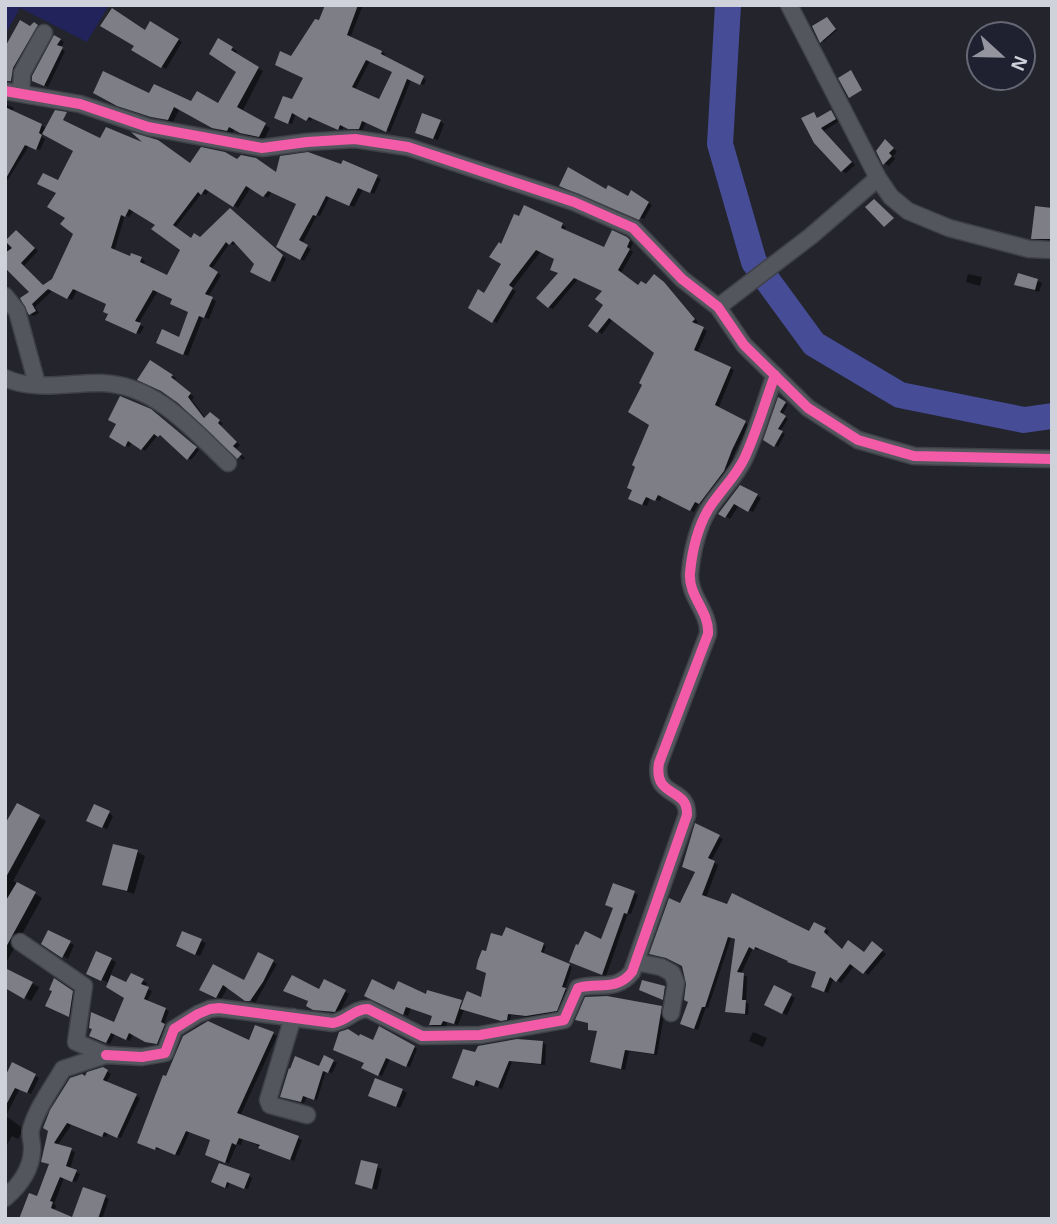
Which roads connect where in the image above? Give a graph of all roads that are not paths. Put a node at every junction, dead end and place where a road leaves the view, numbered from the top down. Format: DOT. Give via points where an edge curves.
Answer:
graph roads {
  1 [pos="789,5"];
  2 [pos="44,33"];
  3 [pos="13,91"];
  4 [pos="878,178"];
  5 [pos="1052,250"];
  6 [pos="5,296"];
  7 [pos="723,303"];
  8 [pos="775,375"];
  9 [pos="5,378"];
  10 [pos="37,384"];
  11 [pos="1052,459"];
  12 [pos="228,463"];
  13 [pos="20,942"];
  14 [pos="636,962"];
  15 [pos="671,1013"];
  16 [pos="293,1017"];
  17 [pos="106,1055"];
  18 [pos="307,1115"];
  19 [pos="5,1198"];
  1 -- 4 [label="street"];
  2 -- 3 [label="street"];
  3 -- 7 [label="street" via="80,104 148,127 262,148 355,139 408,147 574,202 633,228 682,279"];
  4 -- 5 [label="street" via="908,211 929,220 1029,250"];
  4 -- 7 [label="street"];
  6 -- 10 [label="street" via="17,311"];
  7 -- 8 [label="street" via="744,345"];
  8 -- 11 [label="street" via="808,408 858,440 914,456"];
  8 -- 14 [label="street" via="745,457 709,509 696,537 689,575 709,625 708,634 657,773 661,785 684,801 687,815"];
  9 -- 10 [label="street"];
  10 -- 12 [label="street" via="128,387 168,406"];
  13 -- 17 [label="street" via="84,986 76,1042"];
  14 -- 15 [label="street" via="672,973 676,983"];
  14 -- 16 [label="street" via="619,984 578,988 564,1020 480,1034 422,1036 368,1009 333,1023"];
  16 -- 17 [label="street" via="210,1009 174,1029 165,1053"];
  16 -- 18 [label="street" via="268,1100 270,1105"];
  17 -- 19 [label="street" via="63,1069 30,1132 30,1165 17,1188"];
}
